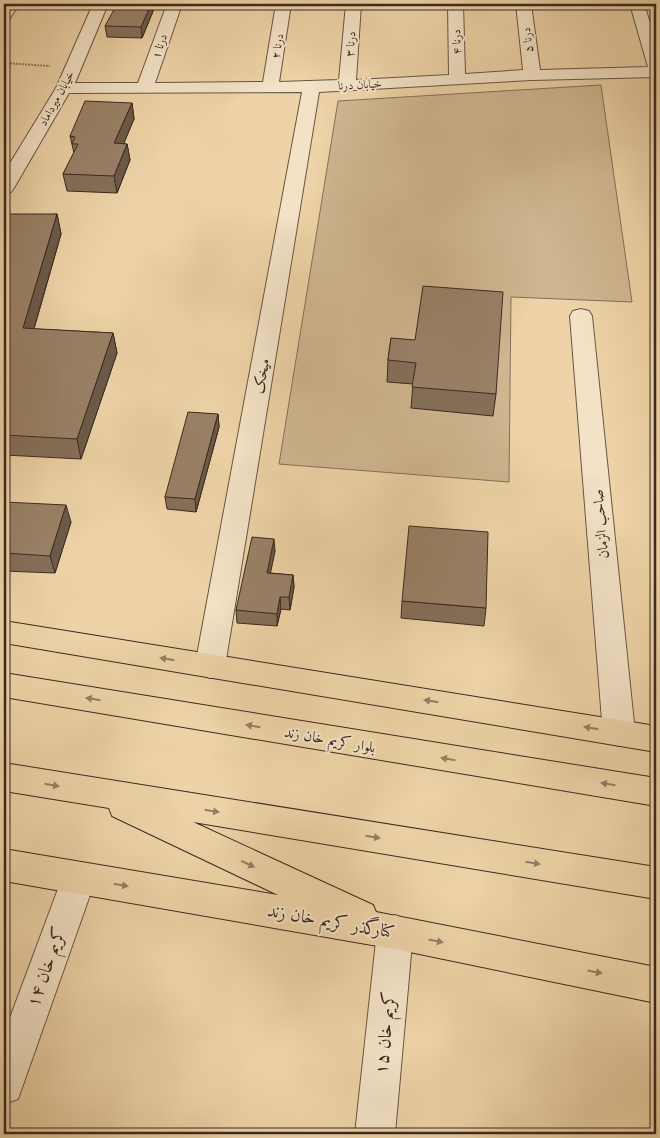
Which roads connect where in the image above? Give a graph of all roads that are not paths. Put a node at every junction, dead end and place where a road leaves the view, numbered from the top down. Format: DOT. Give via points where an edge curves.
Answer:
graph roads {
  1 [pos="12,4"];
  2 [pos="100,4"];
  3 [pos="174,4"];
  4 [pos="284,4"];
  5 [pos="353,4"];
  6 [pos="455,4"];
  7 [pos="523,4"];
  8 [pos="637,4"];
  9 [pos="4,17"];
  10 [pos="656,67"];
  11 [pos="656,72"];
  12 [pos="532,75"];
  13 [pos="457,80"];
  14 [pos="347,85"];
  15 [pos="311,87"];
  16 [pos="64,88"];
  17 [pos="145,88"];
  18 [pos="270,88"];
  19 [pos="4,188"];
  20 [pos="581,316"];
  21 [pos="4,632"];
  22 [pos="210,666"];
  23 [pos="4,685"];
  24 [pos="619,733"];
  25 [pos="656,739"];
  26 [pos="4,777"];
  27 [pos="93,792"];
  28 [pos="656,792"];
  29 [pos="4,865"];
  30 [pos="78,878"];
  31 [pos="656,883"];
  32 [pos="395,932"];
  33 [pos="656,985"];
  34 [pos="4,1085"];
  35 [pos="375,1134"];
  1 -- 9 [label="street"];
  2 -- 16 [label="street, خیابان میرداماد"];
  3 -- 17 [label="street, درنا ۱"];
  4 -- 18 [label="street, درنا ۲"];
  5 -- 14 [label="street, درنا ۳"];
  6 -- 13 [label="street, درنا ۴"];
  7 -- 12 [label="street, درنا ۵"];
  8 -- 10 [label="street"];
  11 -- 12 [label="street, خیابان درنا"];
  12 -- 13 [label="street, خیابان درنا"];
  13 -- 14 [label="street, خیابان درنا"];
  14 -- 15 [label="street, خیابان درنا"];
  15 -- 18 [label="street, خیابان درنا"];
  15 -- 22 [label="street, میخک"];
  16 -- 17 [label="street, خیابان درنا"];
  16 -- 19 [label="street, خیابان میرداماد"];
  17 -- 18 [label="street, خیابان درنا"];
  20 -- 24 [label="street, صاحب الزمان"];
  22 -- 21 [label="main road, one-way"];
  24 -- 22 [label="main road, one-way"];
  28 -- 23 [label="main road, بلوار کریم خان زند, one-way"];
  24 -- 25 [label="main road"];
  26 -- 27 [label="main road, one-way"];
  27 -- 31 [label="main road, one-way"];
  27 -- 32 [label="main road, one-way"];
  29 -- 30 [label="main road, کنارگذر کریم خان زند"];
  30 -- 32 [label="main road, کنارگذر کریم خان زند, one-way"];
  30 -- 34 [label="street, کریم خان ۱۴"];
  32 -- 33 [label="main road, کنارگذر کریم خان زند, one-way"];
  32 -- 35 [label="street, کریم خان ۱۵"];
}
